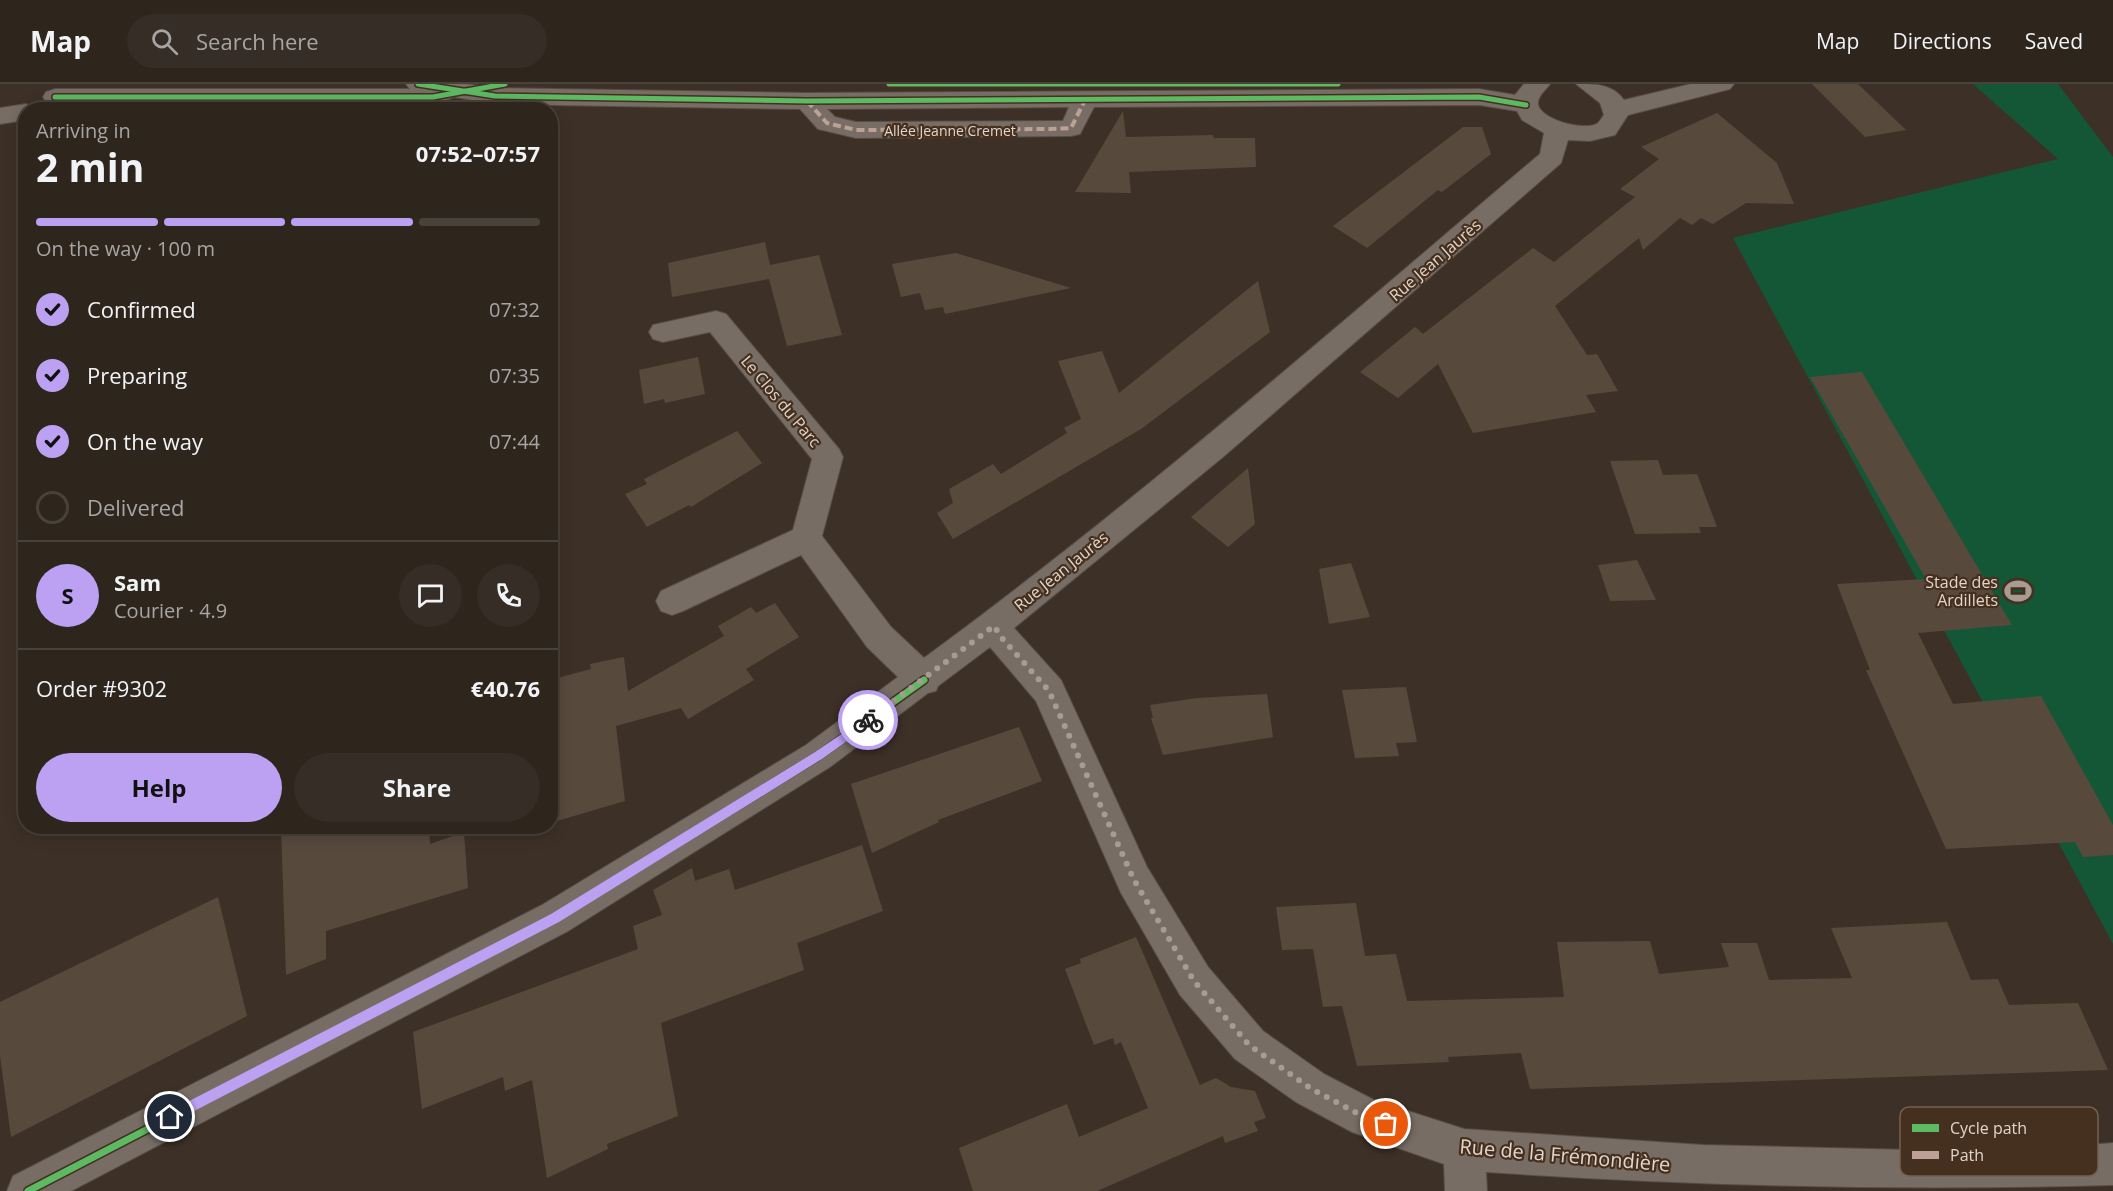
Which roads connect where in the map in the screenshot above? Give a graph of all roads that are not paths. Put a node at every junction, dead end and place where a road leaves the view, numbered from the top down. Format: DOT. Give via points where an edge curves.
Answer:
graph roads {
  1 [pos="80,84"];
  2 [pos="418,84"];
  3 [pos="505,84"];
  4 [pos="889,84"];
  5 [pos="1006,84"];
  6 [pos="1047,84"];
  7 [pos="1338,84"];
  8 [pos="1480,84"];
  9 [pos="1663,84"];
  10 [pos="1722,84"];
  11 [pos="1594,86"];
  12 [pos="62,89"];
  13 [pos="461,90"];
  14 [pos="1532,93"];
  15 [pos="43,102"];
  16 [pos="1616,110"];
  17 [pos="18,113"];
  18 [pos="0,116"];
  19 [pos="1557,131"];
  20 [pos="663,332"];
  21 [pos="806,538"];
  22 [pos="672,601"];
  23 [pos="994,626"];
  24 [pos="924,680"];
  25 [pos="1464,1150"];
  26 [pos="2113,1164"];
  27 [pos="2098,1165"];
  28 [pos="1900,1171"];
  29 [pos="28,1191"];
  30 [pos="1466,1191"];
  1 -- 12 [label="street"];
  2 -- 13 [label="street"];
  3 -- 13 [label="street"];
  4 -- 5 [label="street"];
  5 -- 6 [label="street"];
  6 -- 7 [label="street"];
  8 -- 14 [label="street"];
  9 -- 11 [label="street" via="1626,90"];
  10 -- 16 [label="street"];
  11 -- 16 [label="street" via="1611,99"];
  12 -- 13 [label="street" via="433,97"];
  12 -- 15 [label="street"];
  13 -- 14 [label="street, Allée Jeanne Cremet" via="495,96 807,101 827,123 856,130 1071,128 1086,98 1479,97"];
  14 -- 19 [label="street" via="1538,121"];
  16 -- 19 [label="street" via="1611,125 1599,132 1580,135"];
  17 -- 18 [label="street"];
  19 -- 23 [label="street, Rue Jean Jaurès" via="1552,158 1523,184 1221,441"];
  20 -- 21 [label="street, Le Clos du Parc" via="716,321 828,457"];
  21 -- 22 [label="street"];
  21 -- 24 [label="street" via="879,637"];
  23 -- 24 [label="street, Rue Jean Jaurès"];
  23 -- 25 [label="street, Rue de la Frémondière" via="1049,691 1134,880 1194,981 1249,1045 1310,1088 1366,1118"];
  24 -- 29 [label="street, Rue Jean Jaurès" via="819,756 555,918"];
  25 -- 28 [label="street, Rue de la Frémondière" via="1702,1166"];
  25 -- 30 [label="street"];
  26 -- 27 [label="street, Rue de la Frémondière"];
}
